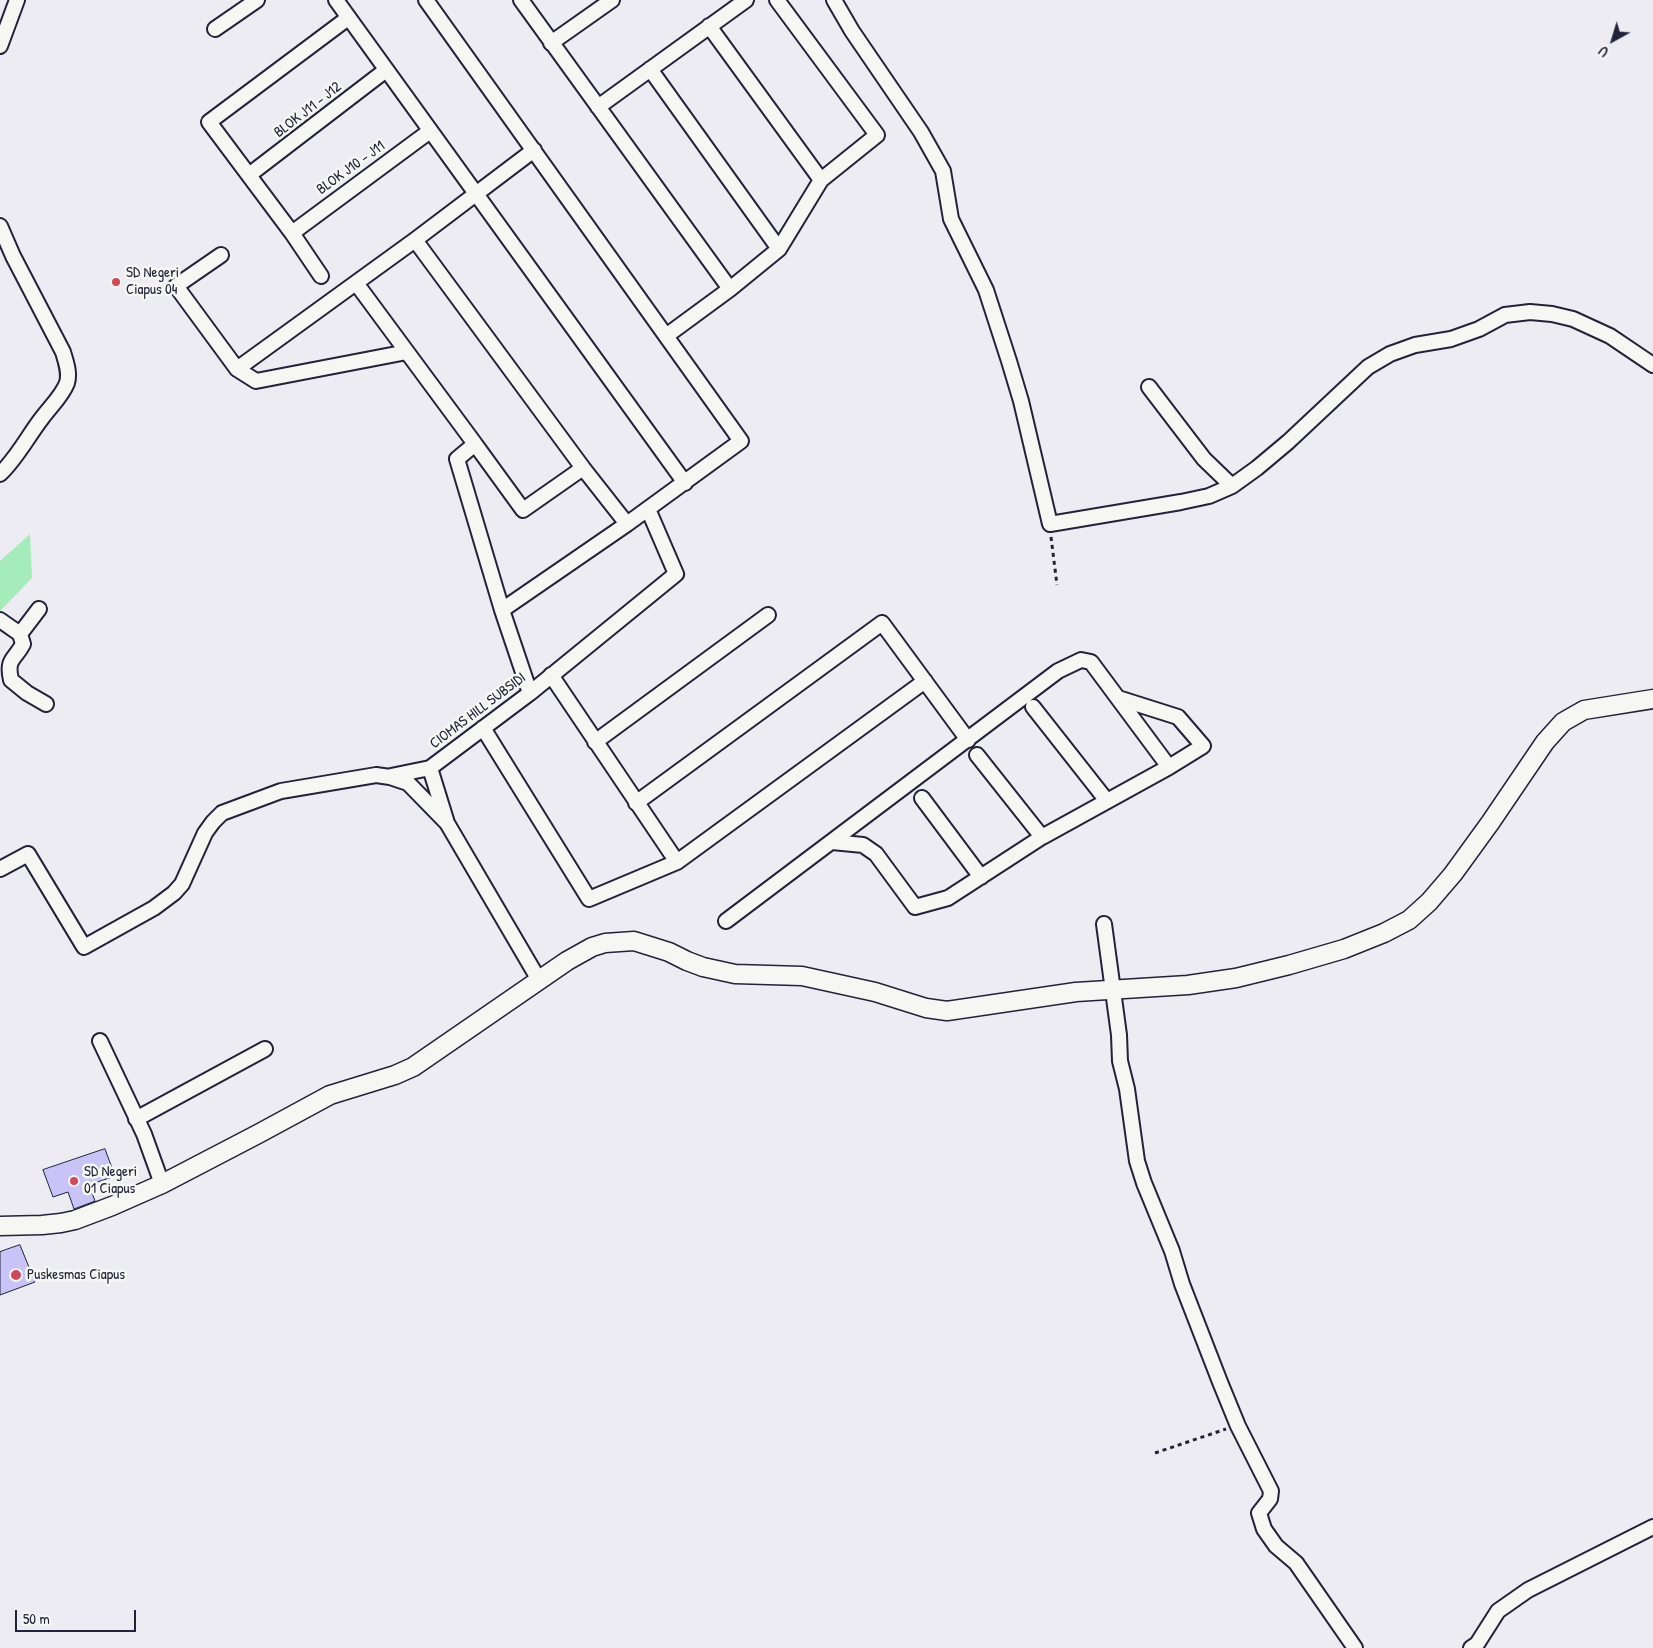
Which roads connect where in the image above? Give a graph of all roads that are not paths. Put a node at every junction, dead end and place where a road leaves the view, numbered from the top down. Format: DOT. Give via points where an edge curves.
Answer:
graph roads {
  1 [pos="17,0"];
  2 [pos="257,0"];
  3 [pos="336,0"];
  4 [pos="426,0"];
  5 [pos="521,0"];
  6 [pos="612,0"];
  7 [pos="746,0"];
  8 [pos="777,0"];
  9 [pos="834,0"];
  10 [pos="348,18"];
  11 [pos="709,26"];
  12 [pos="215,29"];
  13 [pos="551,43"];
  14 [pos="0,46"];
  15 [pos="650,69"];
  16 [pos="386,70"];
  17 [pos="598,106"];
  18 [pos="430,131"];
  19 [pos="534,150"];
  20 [pos="249,175"];
  21 [pos="821,180"];
  22 [pos="476,194"];
  23 [pos="0,226"];
  24 [pos="292,232"];
  25 [pos="415,240"];
  26 [pos="779,249"];
  27 [pos="221,255"];
  28 [pos="321,276"];
  29 [pos="356,283"];
  30 [pos="730,289"];
  31 [pos="666,336"];
  32 [pos="407,352"];
  33 [pos="1653,365"];
  34 [pos="237,369"];
  35 [pos="1149,387"];
  36 [pos="475,444"];
  37 [pos="583,468"];
  38 [pos="0,474"];
  39 [pos="685,483"];
  40 [pos="1232,486"];
  41 [pos="648,509"];
  42 [pos="627,524"];
  43 [pos="39,609"];
  44 [pos="502,610"];
  45 [pos="768,615"];
  46 [pos="0,620"];
  47 [pos="20,634"];
  48 [pos="551,675"];
  49 [pos="925,681"];
  50 [pos="530,692"];
  51 [pos="1118,698"];
  52 [pos="1653,699"];
  53 [pos="46,704"];
  54 [pos="1033,707"];
  55 [pos="483,728"];
  56 [pos="968,740"];
  57 [pos="595,742"];
  58 [pos="977,755"];
  59 [pos="1169,767"];
  60 [pos="430,768"];
  61 [pos="390,776"];
  62 [pos="922,798"];
  63 [pos="1107,801"];
  64 [pos="636,803"];
  65 [pos="447,823"];
  66 [pos="1042,837"];
  67 [pos="832,842"];
  68 [pos="677,862"];
  69 [pos="0,870"];
  70 [pos="981,877"];
  71 [pos="726,921"];
  72 [pos="1104,924"];
  73 [pos="539,980"];
  74 [pos="1113,989"];
  75 [pos="100,1041"];
  76 [pos="265,1049"];
  77 [pos="136,1119"];
  78 [pos="162,1184"];
  79 [pos="0,1226"];
  80 [pos="1653,1530"];
  81 [pos="1355,1648"];
  82 [pos="1471,1648"];
  1 -- 14 [label="street"];
  2 -- 12 [label="street"];
  3 -- 10 [label="street"];
  4 -- 19 [label="street"];
  5 -- 13 [label="street"];
  6 -- 13 [label="street"];
  7 -- 11 [label="street"];
  8 -- 21 [label="street" via="877,135"];
  9 -- 40 [label="street" via="943,171 951,219 986,290 1010,361 1050,524 1181,502 1209,496"];
  10 -- 16 [label="street"];
  10 -- 20 [label="street" via="209,122"];
  11 -- 15 [label="street"];
  11 -- 21 [label="street"];
  13 -- 17 [label="street"];
  15 -- 17 [label="street"];
  15 -- 26 [label="street"];
  16 -- 18 [label="street"];
  16 -- 20 [label="street, BLOK J11 - J12"];
  17 -- 30 [label="street"];
  18 -- 22 [label="street"];
  18 -- 24 [label="street, BLOK J10 - J11"];
  19 -- 22 [label="street"];
  19 -- 31 [label="street"];
  20 -- 24 [label="street"];
  21 -- 26 [label="street"];
  22 -- 25 [label="street"];
  22 -- 39 [label="street"];
  23 -- 38 [label="street" via="63,352 68,381 62,394"];
  24 -- 28 [label="street"];
  25 -- 29 [label="street"];
  25 -- 37 [label="street"];
  26 -- 30 [label="street"];
  27 -- 34 [label="street" via="176,286"];
  29 -- 32 [label="street"];
  29 -- 34 [label="street"];
  30 -- 31 [label="street"];
  31 -- 39 [label="street" via="741,441"];
  32 -- 34 [label="street" via="256,382"];
  32 -- 36 [label="street"];
  33 -- 40 [label="street" via="1610,336 1573,319 1530,312 1505,315 1479,329 1390,354 1368,366 1288,442"];
  35 -- 40 [label="street" via="1204,459"];
  36 -- 37 [label="street" via="523,510"];
  36 -- 44 [label="street" via="457,458"];
  37 -- 42 [label="street"];
  39 -- 41 [label="street"];
  41 -- 42 [label="street"];
  41 -- 48 [label="street, CIOMAS HILL SUBSIDI" via="676,574"];
  42 -- 44 [label="street"];
  43 -- 47 [label="street"];
  44 -- 50 [label="street"];
  45 -- 57 [label="street"];
  46 -- 47 [label="street"];
  47 -- 53 [label="street" via="24,644 12,658 11,680"];
  48 -- 50 [label="street, CIOMAS HILL SUBSIDI"];
  48 -- 57 [label="street"];
  49 -- 56 [label="street"];
  49 -- 64 [label="street" via="882,623"];
  49 -- 68 [label="street"];
  50 -- 55 [label="street, CIOMAS HILL SUBSIDI"];
  51 -- 56 [label="street" via="1091,662 1081,660 1058,671"];
  51 -- 59 [label="street"];
  51 -- 59 [label="street" via="1178,717 1203,746"];
  52 -- 74 [label="street" via="1584,710 1563,722 1545,742 1453,874 1409,920 1344,949 1236,978 1188,985"];
  54 -- 63 [label="street"];
  55 -- 60 [label="street, CIOMAS HILL SUBSIDI"];
  55 -- 68 [label="street" via="589,899"];
  56 -- 67 [label="street"];
  57 -- 64 [label="street"];
  58 -- 66 [label="street"];
  59 -- 63 [label="street"];
  60 -- 61 [label="street"];
  60 -- 65 [label="street, CIOMAS HILL SUBSIDI"];
  61 -- 65 [label="street" via="408,783"];
  61 -- 69 [label="street" via="376,775 281,791 222,814 204,833 182,884 174,893 154,908 84,947 28,854"];
  62 -- 70 [label="street"];
  63 -- 66 [label="street"];
  64 -- 68 [label="street"];
  65 -- 73 [label="street, CIOMAS HILL SUBSIDI"];
  66 -- 70 [label="street"];
  67 -- 70 [label="street" via="862,845 876,854 915,907 948,898"];
  67 -- 71 [label="street"];
  72 -- 74 [label="street"];
  73 -- 74 [label="street" via="592,947 634,941 703,967 735,974 802,976 947,1011"];
  73 -- 78 [label="street" via="413,1067 330,1095"];
  74 -- 81 [label="street" via="1120,1061 1137,1161 1238,1426 1271,1491 1270,1499 1259,1512 1264,1529 1276,1546 1296,1563"];
  75 -- 77 [label="street"];
  76 -- 77 [label="street"];
  77 -- 78 [label="street"];
  78 -- 79 [label="street" via="75,1220 42,1226"];
  80 -- 82 [label="street" via="1528,1590 1498,1611"];
}
